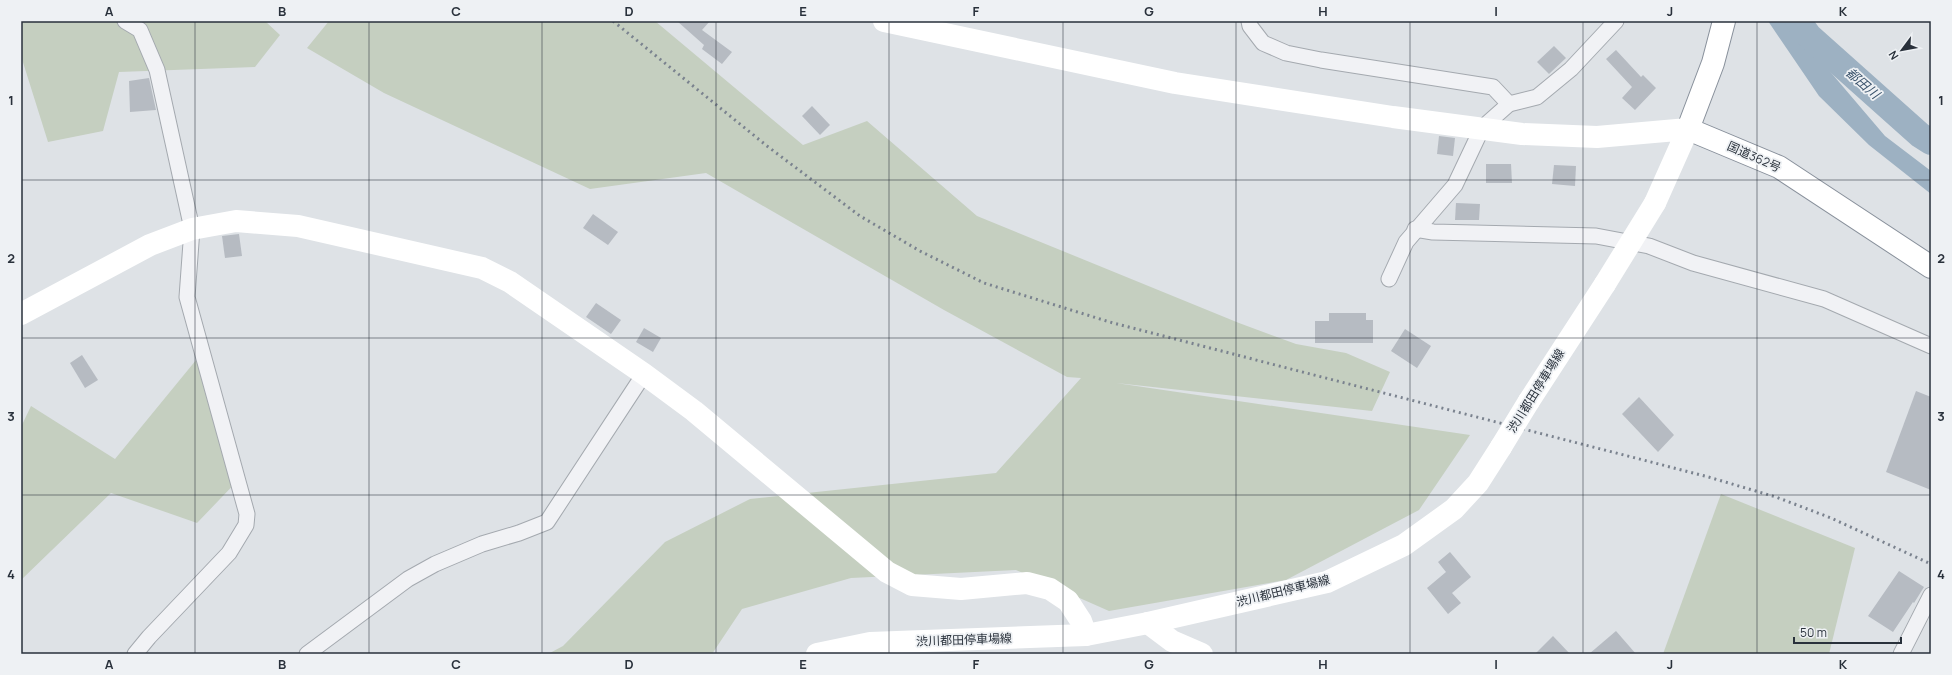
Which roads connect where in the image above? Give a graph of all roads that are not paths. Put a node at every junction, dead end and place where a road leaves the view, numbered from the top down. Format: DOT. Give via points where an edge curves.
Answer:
graph roads {
  1 [pos="125,21"];
  2 [pos="884,21"];
  3 [pos="1249,21"];
  4 [pos="1616,21"];
  5 [pos="1724,21"];
  6 [pos="941,27"];
  7 [pos="1509,104"];
  8 [pos="1482,128"];
  9 [pos="1688,129"];
  10 [pos="192,228"];
  11 [pos="1415,229"];
  12 [pos="1931,267"];
  13 [pos="1389,279"];
  14 [pos="21,314"];
  15 [pos="1931,346"];
  16 [pos="644,374"];
  17 [pos="1931,595"];
  18 [pos="1148,623"];
  19 [pos="1086,635"];
  20 [pos="135,654"];
  21 [pos="306,654"];
  22 [pos="817,654"];
  23 [pos="1202,654"];
  24 [pos="1902,654"];
  1 -- 10 [label="street" via="140,30 157,70"];
  2 -- 6 [label="main road"];
  3 -- 7 [label="street" via="1263,43 1286,53 1493,87"];
  4 -- 7 [label="street" via="1571,69 1537,97"];
  5 -- 9 [label="main road" via="1713,63"];
  6 -- 8 [label="main road" via="1175,83 1303,104"];
  7 -- 8 [label="street"];
  8 -- 9 [label="main road" via="1522,134 1598,137"];
  8 -- 11 [label="street" via="1455,185"];
  9 -- 12 [label="main road, 国道362号" via="1779,167"];
  9 -- 18 [label="main road, 渋川都田停車場線, bridge" via="1654,203 1605,284 1478,483 1454,509 1404,545 1327,582"];
  10 -- 14 [label="main road" via="150,245"];
  10 -- 16 [label="main road" via="236,221 298,226 482,268 510,282"];
  10 -- 20 [label="street" via="187,297 247,514 246,525 229,554"];
  11 -- 13 [label="street"];
  11 -- 15 [label="street" via="1432,232 1596,236 1649,246 1708,267 1824,299"];
  16 -- 19 [label="main road" via="694,411 887,572 912,585 961,589 1027,583 1050,589 1068,601 1082,621"];
  16 -- 21 [label="street" via="547,522 482,544 435,564 408,579"];
  17 -- 24 [label="street"];
  18 -- 19 [label="main road, 渋川都田停車場線"];
  18 -- 23 [label="main road" via="1172,641"];
  19 -- 22 [label="main road, 渋川都田停車場線" via="870,643"];
}
